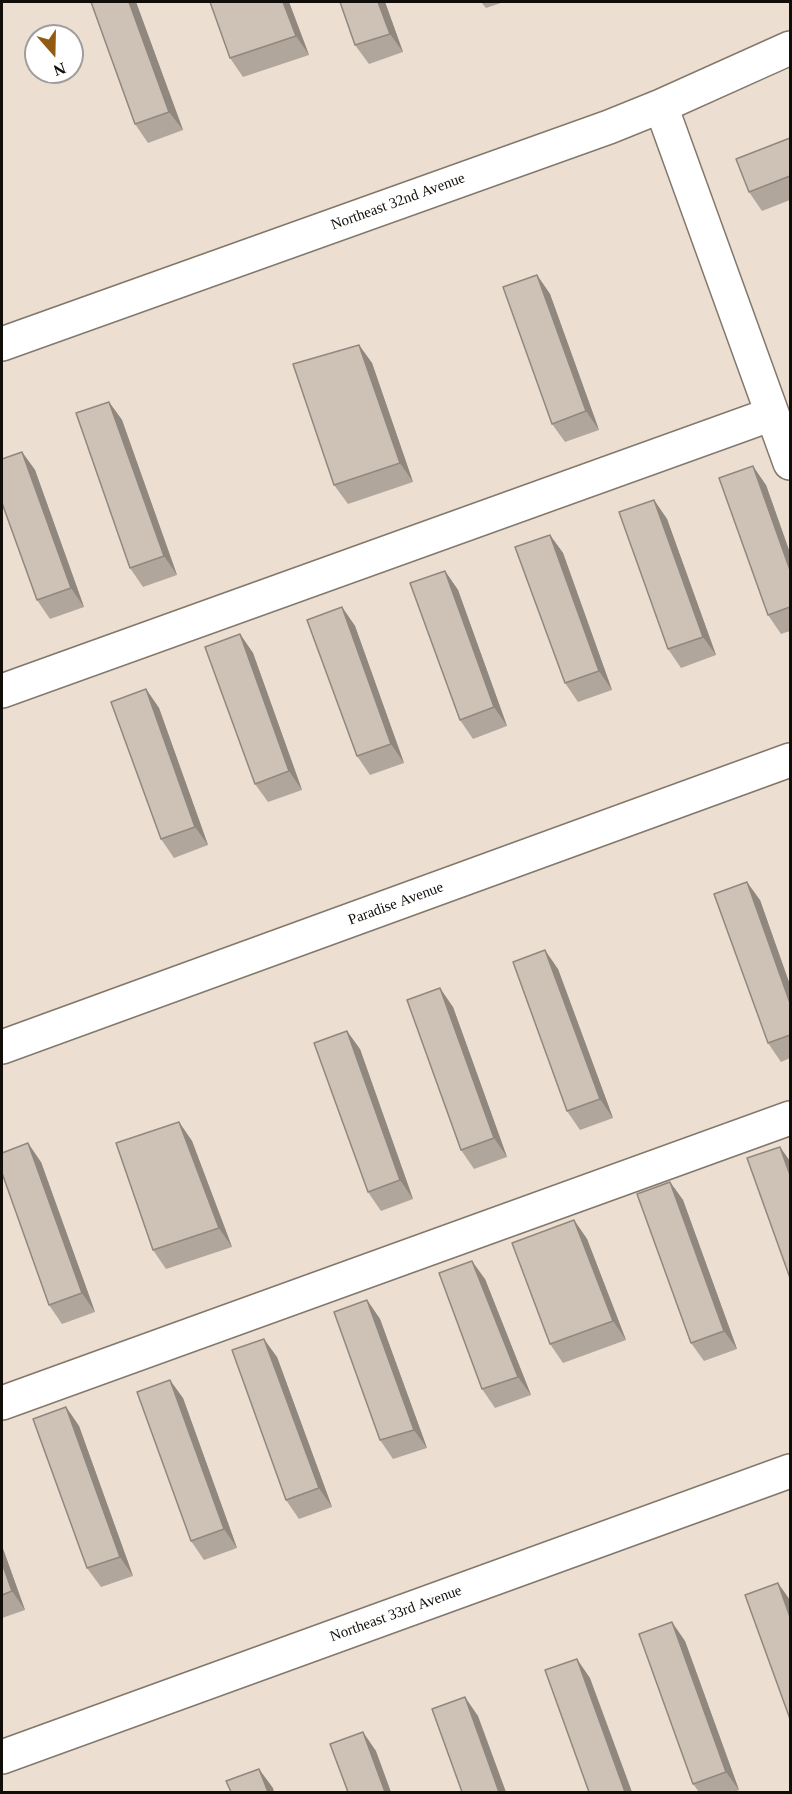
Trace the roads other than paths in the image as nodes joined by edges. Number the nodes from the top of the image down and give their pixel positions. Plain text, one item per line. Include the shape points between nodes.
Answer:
1 (790, 48) edge
2 (661, 106) junction
3 (2, 344) edge
4 (772, 414) junction
5 (790, 463) edge
6 (2, 691) edge
7 (790, 760) edge
8 (2, 1047) edge
9 (790, 1118) edge
10 (2, 1403) edge
11 (790, 1471) edge
12 (2, 1757) edge

1 - 2 street, Northeast 32nd Avenue
2 - 3 street, Northeast 32nd Avenue
2 - 4 street
4 - 5 street
4 - 6 street
7 - 8 street, Paradise Avenue
9 - 10 street
11 - 12 street, Northeast 33rd Avenue

